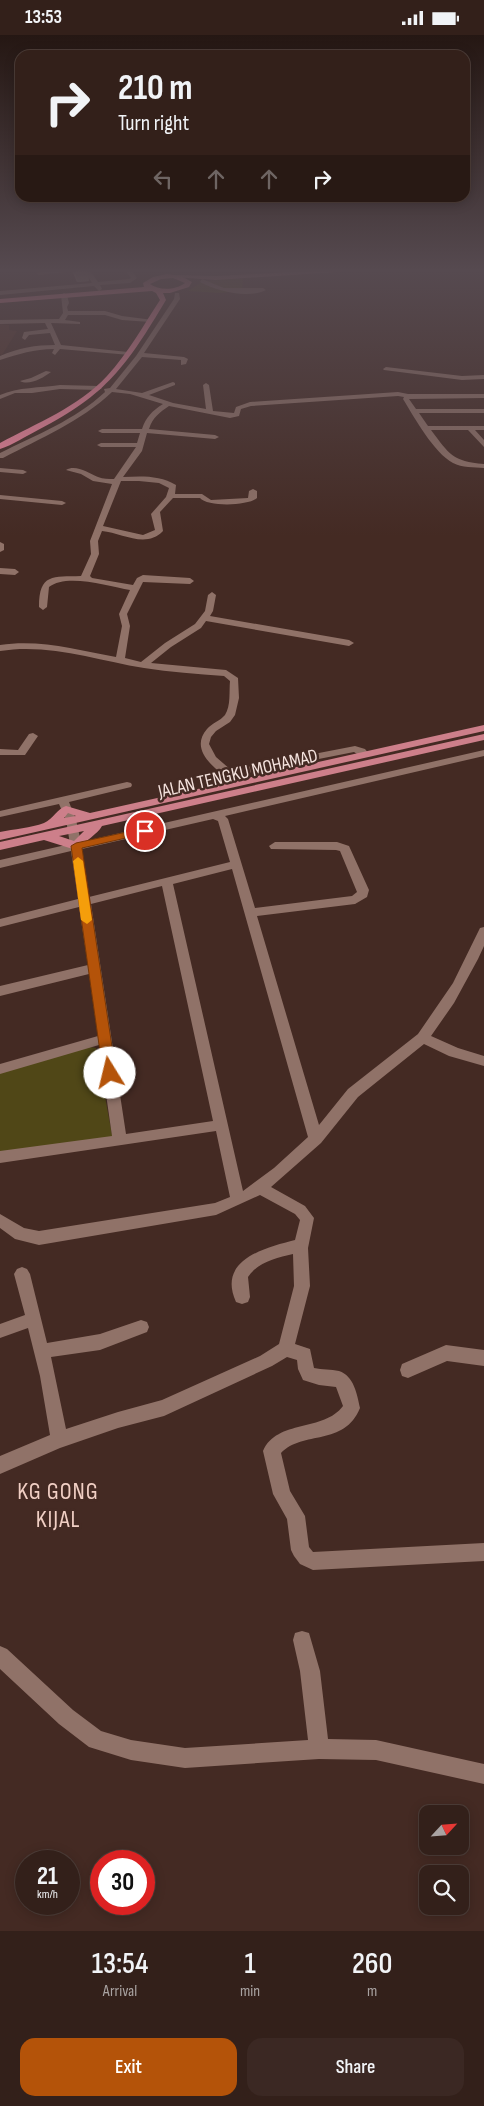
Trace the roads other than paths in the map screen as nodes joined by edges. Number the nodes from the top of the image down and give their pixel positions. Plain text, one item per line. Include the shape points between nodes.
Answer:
1 (125, 358) edge
2 (132, 358) edge
3 (136, 358) edge
4 (183, 358) edge
5 (183, 364) dead end
6 (386, 369) dead end
7 (48, 373) dead end
8 (484, 377) edge
9 (173, 385) dead end
10 (206, 385) dead end
11 (105, 389) junction
12 (16, 391) junction
13 (141, 396) junction
14 (408, 396) junction
15 (484, 396) edge
16 (0, 397) edge
17 (168, 404) junction
18 (414, 411) junction
19 (484, 411) edge
20 (210, 413) junction
21 (470, 427) junction
22 (484, 427) edge
23 (426, 428) junction
24 (102, 431) dead end
25 (145, 431) junction
26 (215, 437) dead end
27 (100, 445) dead end
28 (141, 445) junction
29 (484, 445) edge
30 (0, 446) edge
31 (0, 454) edge
32 (484, 466) edge
33 (0, 470) edge
34 (70, 471) dead end
35 (23, 472) dead end
36 (118, 481) junction
37 (253, 491) dead end
38 (170, 496) junction
39 (0, 497) edge
40 (62, 503) dead end
41 (100, 528) junction
42 (0, 544) edge
43 (0, 550) edge
44 (0, 571) edge
45 (15, 572) dead end
46 (85, 578) junction
47 (190, 581) dead end
48 (135, 589) junction
49 (212, 595) dead end
50 (43, 607) dead end
51 (206, 618) junction
52 (349, 643) dead end
53 (0, 648) edge
54 (120, 660) junction
55 (143, 665) junction
56 (484, 727) edge
57 (33, 736) dead end
58 (484, 737) edge
59 (0, 752) edge
60 (484, 753) edge
61 (364, 754) junction
62 (229, 774) junction
63 (241, 782) junction
64 (127, 785) dead end
65 (65, 804) junction
66 (0, 814) edge
67 (90, 815) junction
68 (214, 815) junction
69 (106, 822) junction
70 (49, 825) junction
71 (72, 825) junction
72 (0, 836) edge
73 (43, 836) junction
74 (0, 846) edge
75 (76, 846) junction
76 (274, 846) dead end
77 (236, 863) junction
78 (0, 864) edge
79 (167, 882) junction
80 (84, 902) junction
81 (251, 913) junction
82 (0, 923) edge
83 (484, 931) edge
84 (94, 967) junction
85 (0, 991) edge
86 (423, 1038) junction
87 (104, 1039) junction
88 (484, 1061) edge
89 (0, 1069) edge
90 (221, 1125) junction
91 (316, 1139) junction
92 (120, 1141) junction
93 (0, 1157) edge
94 (260, 1187) junction
95 (238, 1200) junction
96 (0, 1220) edge
97 (301, 1245) junction
98 (22, 1274) dead end
99 (242, 1297) dead end
100 (34, 1319) junction
101 (142, 1327) dead end
102 (0, 1331) edge
103 (286, 1349) junction
104 (42, 1351) junction
105 (484, 1358) edge
106 (408, 1369) dead end
107 (59, 1440) junction
108 (0, 1465) edge
109 (484, 1552) edge
110 (302, 1640) dead end
111 (0, 1656) edge
112 (319, 1749) junction
113 (484, 1774) edge

1 - 11 highway
2 - 11 highway
3 - 11 street
4 - 5 street
6 - 8 street
7 - 12 street via 33,380 23,379
9 - 13 street
10 - 20 street
11 - 12 street via 60,387
11 - 13 street
11 - 30 highway
11 - 31 highway via 87,405
12 - 16 street
13 - 17 street
14 - 15 street
14 - 18 street via 406,399
14 - 20 street via 398,394 250,404 238,408 235,416
17 - 20 street
17 - 25 street via 153,413
18 - 19 street
18 - 23 street
21 - 22 street
21 - 23 street
21 - 29 street
23 - 32 street via 452,460
24 - 25 street
25 - 26 street
25 - 28 street
27 - 28 street
28 - 36 street
33 - 35 street
34 - 36 street via 83,472 96,479
36 - 38 street via 169,484 173,487
36 - 41 street
37 - 38 street via 250,500 208,502 202,497
38 - 41 street via 167,503 156,511 158,531 155,534 139,539
39 - 40 street
41 - 46 street
42 - 43 street
44 - 45 street
46 - 48 street
46 - 50 street via 49,582 45,587
47 - 48 street via 143,579
48 - 54 street via 123,614 126,626
49 - 51 street
51 - 52 street
51 - 55 street
53 - 54 street via 46,647
54 - 55 street
55 - 62 street via 226,673 235,680 232,712 205,741 206,751 213,761
56 - 61 main road, JALAN TENGKU MOHAMAD
57 - 59 street via 21,753
58 - 69 main road, JALAN TENGKU MOHAMAD
60 - 68 street
61 - 62 street via 355,749
61 - 63 main road, JALAN TENGKU MOHAMAD
62 - 63 street
63 - 67 main road, JALAN TENGKU MOHAMAD
64 - 65 street
65 - 66 street
65 - 67 main road
65 - 70 main road via 58,819
65 - 71 street
67 - 71 main road, JALAN TENGKU MOHAMAD
68 - 75 street
68 - 77 street via 223,819
69 - 71 main road, JALAN TENGKU MOHAMAD
69 - 75 main road via 81,838
70 - 71 main road, JALAN TENGKU MOHAMAD
70 - 72 main road, JALAN TENGKU MOHAMAD
71 - 73 main road, JALAN TENGKU MOHAMAD
71 - 75 street
73 - 74 main road, JALAN TENGKU MOHAMAD
73 - 75 main road
75 - 78 street
75 - 80 street
76 - 81 street via 336,846 346,849 363,894 354,900
77 - 79 street
77 - 81 street
79 - 80 street
79 - 90 street
80 - 82 street
80 - 84 street
81 - 91 street
83 - 86 street via 448,1003
84 - 85 street
84 - 87 street
86 - 88 street
86 - 91 street via 353,1093
87 - 89 street
87 - 92 street
90 - 92 street
90 - 95 street
91 - 94 street
92 - 93 street
94 - 95 street
94 - 97 street via 304,1213 307,1223
95 - 96 street via 216,1209 39,1238 20,1234
97 - 99 street via 271,1253 246,1267 240,1276
97 - 103 street via 302,1286
98 - 100 street
100 - 102 street
100 - 104 street
101 - 104 street via 100,1342
103 - 107 street via 164,1408
103 - 109 street via 304,1354 308,1374 337,1377 348,1392 352,1408 332,1425 279,1443 272,1451 282,1494 296,1516 300,1550 306,1558 313,1561
104 - 107 street
105 - 106 street via 446,1353
107 - 108 street
110 - 112 street via 310,1671
111 - 112 street via 96,1740 185,1758
112 - 113 street via 376,1750

